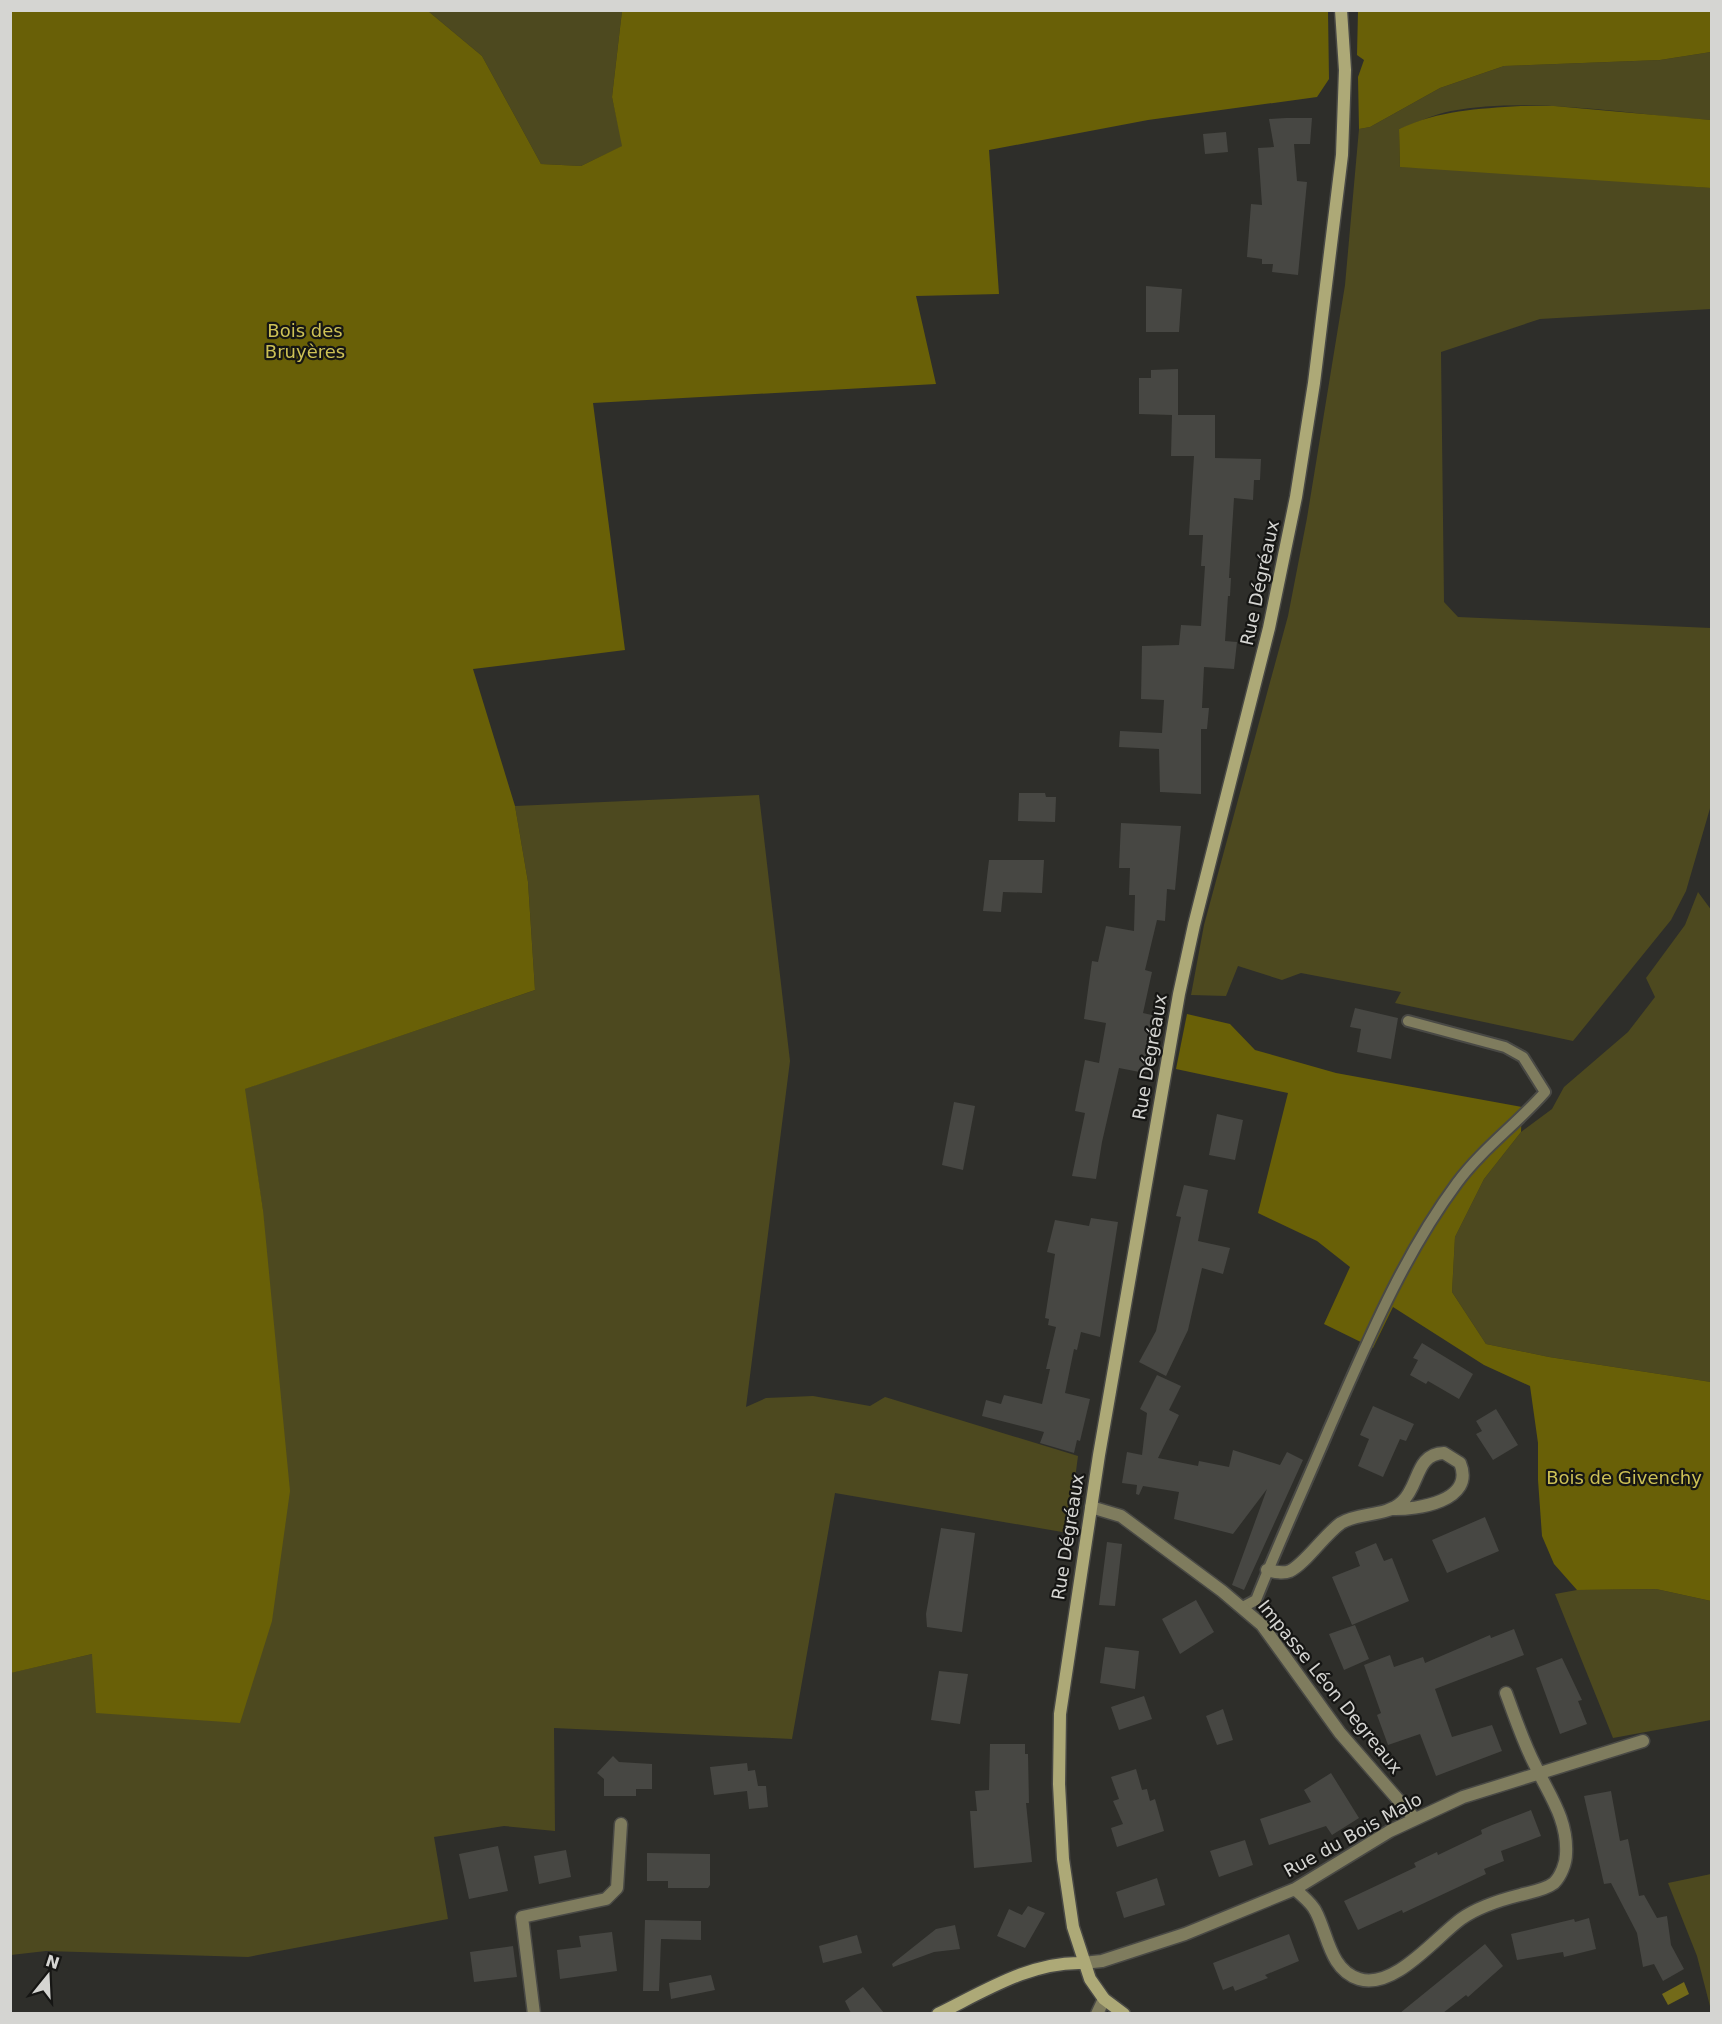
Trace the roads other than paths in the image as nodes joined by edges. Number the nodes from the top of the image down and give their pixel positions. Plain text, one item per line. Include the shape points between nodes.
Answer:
1 (1341, 10) edge
2 (1408, 1021) dead end
3 (1091, 1507) junction
4 (1391, 1509) junction
5 (1267, 1570) junction
6 (1243, 1607) junction
7 (1506, 1693) dead end
8 (1643, 1741) dead end
9 (1539, 1773) junction
10 (1415, 1819) junction
11 (621, 1824) dead end
12 (1295, 1889) junction
13 (1083, 1963) junction
14 (1104, 1999) junction
15 (534, 2013) edge
16 (938, 2013) edge
17 (1096, 2013) edge
18 (1124, 2013) edge

1 - 3 main road, Rue Dégréaux via 1342,155 1296,497 1267,639 1179,994
2 - 5 lane via 1506,1047 1522,1057 1545,1092 1458,1181 1424,1233 1356,1365
3 - 6 street, Impasse Léon Degreaux via 1121,1516
3 - 13 main road, Rue Dégréaux via 1064,1683 1059,1775 1063,1859 1073,1927
4 - 4 street via 1410,1493 1427,1457 1444,1453 1460,1463 1461,1486 1448,1498 1413,1510
4 - 5 street via 1343,1522 1291,1571
5 - 6 lane via 1256,1600
6 - 10 street, Impasse Léon Degreaux via 1272,1638 1360,1758
7 - 9 street
8 - 9 street, Rue du Bois Malo
9 - 10 street, Rue du Bois Malo via 1463,1797
9 - 12 street via 1559,1810 1566,1839 1564,1864 1554,1883 1500,1900 1462,1918 1386,1978 1359,1979 1346,1972 1334,1959 1316,1912
10 - 12 street, Rue du Bois Malo
11 - 15 street via 617,1888 606,1899 522,1917
12 - 13 street, Rue du Bois Malo via 1185,1934 1102,1961
13 - 14 main road, Rue Dégréaux
13 - 16 main road via 1038,1968
14 - 17 street
14 - 18 main road, Rue Dégréaux

